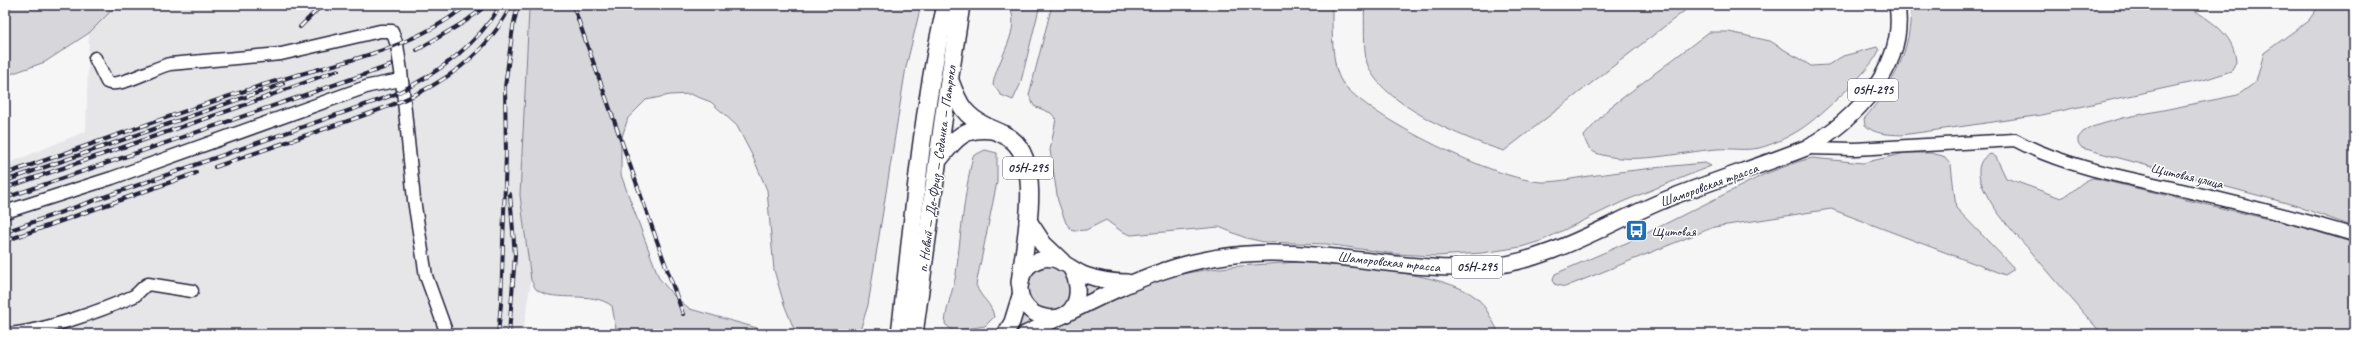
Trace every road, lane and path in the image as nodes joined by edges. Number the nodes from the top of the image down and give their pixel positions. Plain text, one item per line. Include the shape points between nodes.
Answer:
1 (946, 5) edge
2 (961, 5) edge
3 (1897, 5) edge
4 (95, 58) dead end
5 (949, 78) junction
6 (401, 80) junction
7 (994, 130) junction
8 (1806, 148) junction
9 (939, 159) junction
10 (5, 212) edge
11 (1028, 221) junction
12 (2354, 235) edge
13 (1067, 265) junction
14 (1130, 283) junction
15 (1020, 290) junction
16 (192, 292) dead end
17 (1063, 315) junction
18 (7, 334) edge
19 (447, 334) edge
20 (900, 334) edge
21 (914, 334) edge
22 (1005, 334) edge
23 (1025, 334) edge

1 - 20 highway, п. Новый — Де-Фриз — Седанка — Патрокл via 916,188
2 - 5 highway, п. Новый — Де-Фриз — Седанка — Патрокл
3 - 8 main road, Шаморовская трасса / 05Н-295 via 1893,53 1869,98 1842,123
4 - 6 street via 107,82 117,85 170,64 281,54 380,31 392,31 397,45
5 - 7 highway, 05Н-295 via 965,113
5 - 9 highway, п. Новый — Де-Фриз — Седанка — Патрокл
6 - 10 street via 369,86 112,178
6 - 19 street via 414,200 426,276
7 - 9 highway via 981,129 963,133
7 - 11 highway, 05Н-295 via 1015,143 1025,157 1029,172
8 - 12 street, Щитовая улица via 2015,140 2035,151 2122,177 2270,210
8 - 14 main road, Шаморовская трасса / 05Н-295 via 1673,197 1579,240 1514,262 1486,267 1434,268 1312,254 1226,255 1155,272
9 - 21 highway, п. Новый — Де-Фриз — Седанка — Патрокл
11 - 13 highway, 05Н-295 via 1043,244
11 - 15 highway
13 - 14 main road, 05Н-295 via 1097,279
13 - 15 main road, 05Н-295 via 1044,259 1036,262 1026,271
13 - 17 main road, 05Н-295 via 1077,278 1079,288 1075,304
14 - 17 main road, Шаморовская трасса / 05Н-295
15 - 17 main road, 05Н-295 via 1027,308 1037,316 1050,318
15 - 22 main road, 05Н-295 via 1012,322
16 - 18 street via 148,284 136,295 112,304 24,333
17 - 23 main road, Шаморовская трасса / 05Н-295

